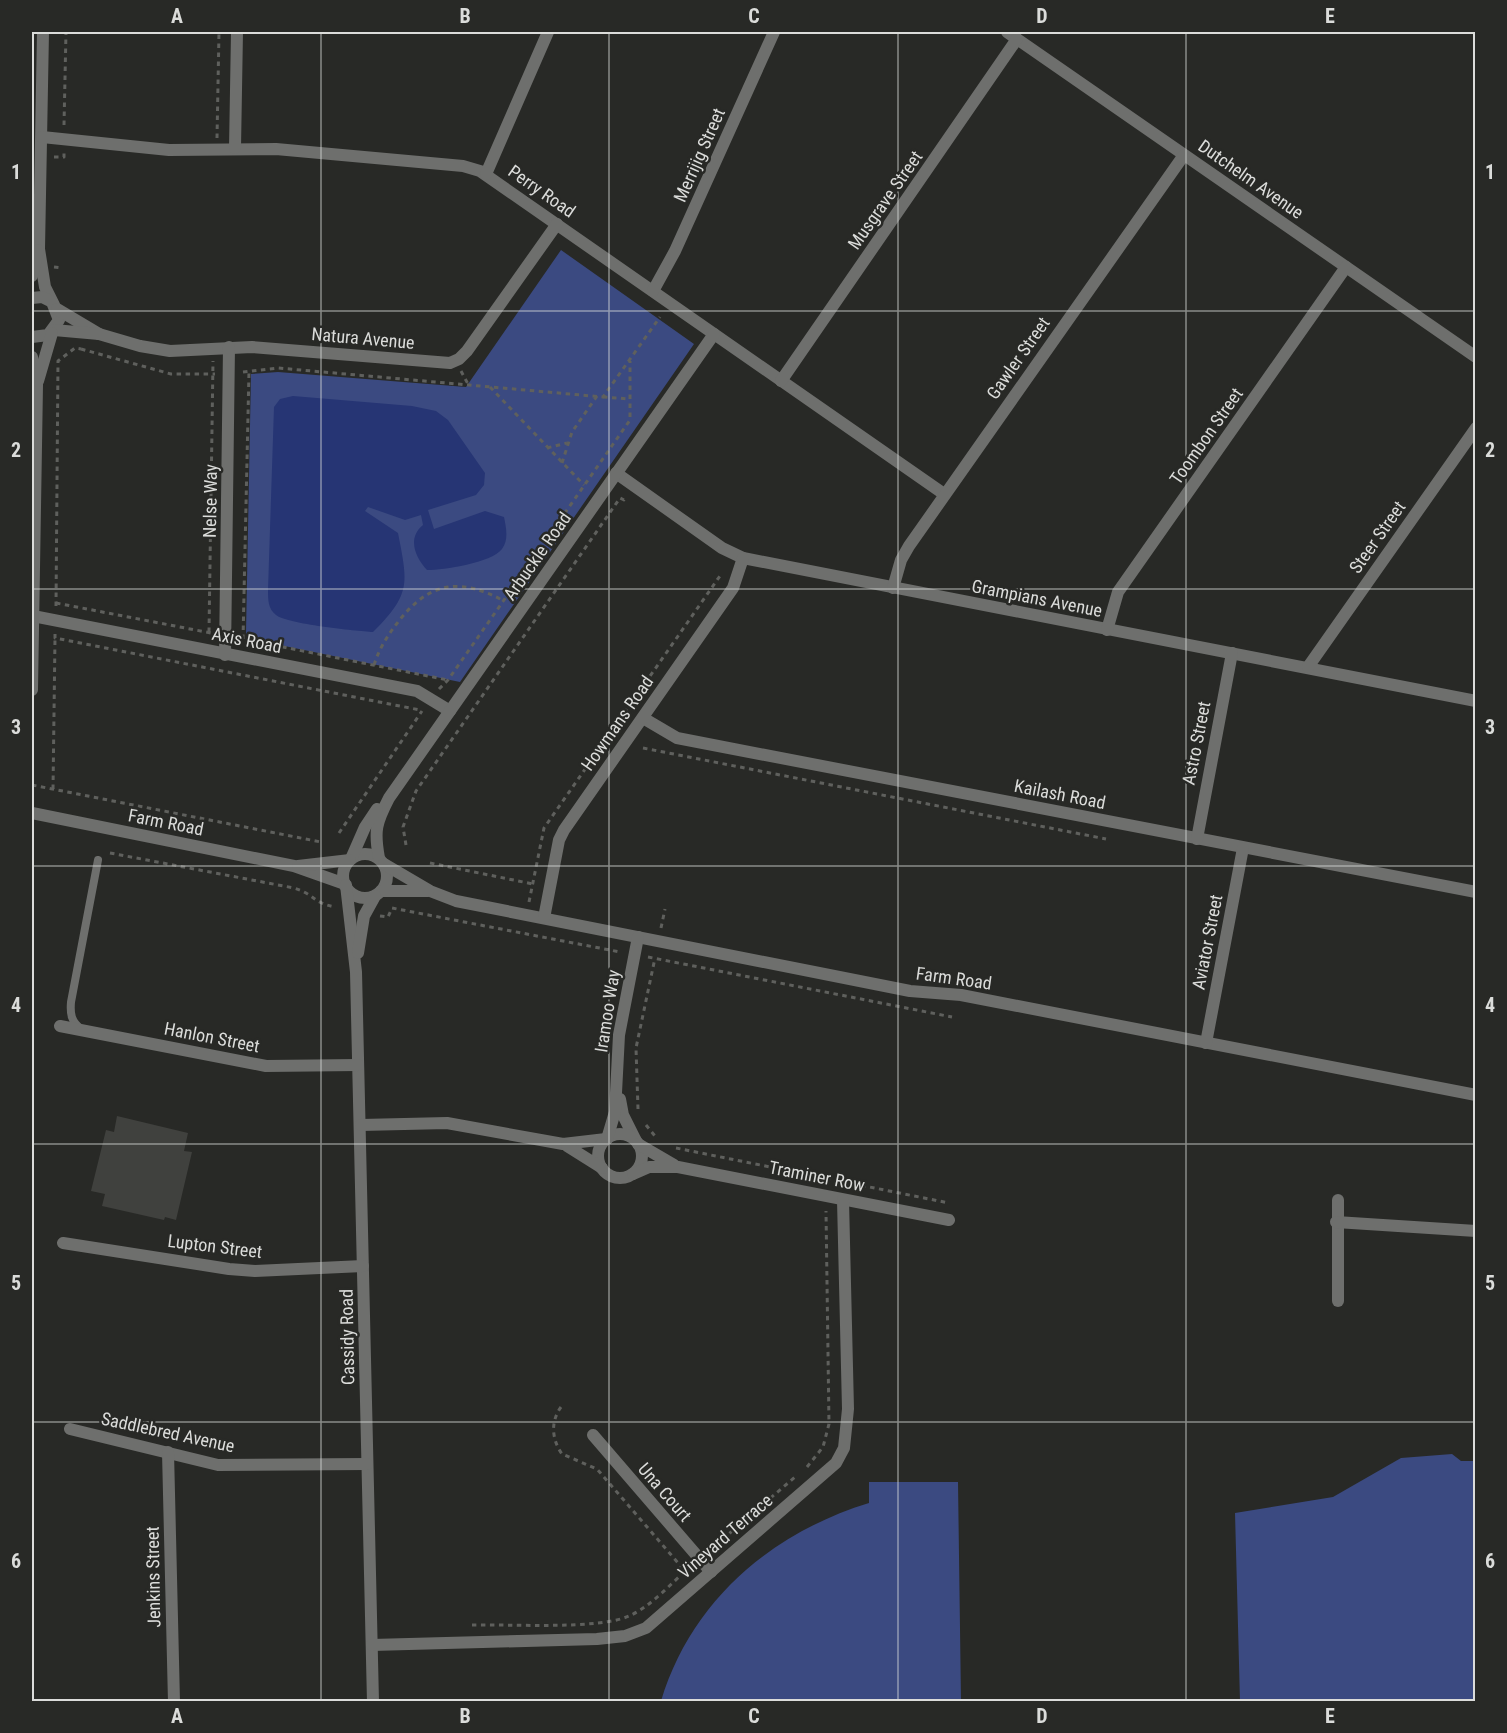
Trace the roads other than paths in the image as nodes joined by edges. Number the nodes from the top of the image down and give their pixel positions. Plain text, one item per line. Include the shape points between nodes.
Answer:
1 (44, 32) edge
2 (237, 32) edge
3 (548, 32) edge
4 (774, 32) edge
5 (1007, 32) edge
6 (1017, 39) junction
7 (37, 116) edge
8 (42, 137) junction
9 (235, 148) junction
10 (1184, 155) junction
11 (486, 174) junction
12 (557, 224) junction
13 (39, 249) junction
14 (1346, 267) junction
15 (32, 276) edge
16 (653, 291) junction
17 (32, 298) edge
18 (55, 307) junction
19 (53, 332) junction
20 (99, 334) junction
21 (714, 334) junction
22 (32, 337) edge
23 (229, 347) junction
24 (32, 357) edge
25 (1476, 357) edge
26 (782, 381) junction
27 (37, 385) junction
28 (1476, 428) edge
29 (616, 473) junction
30 (944, 494) junction
31 (743, 558) junction
32 (893, 588) junction
33 (33, 616) edge
34 (1107, 630) junction
35 (1232, 653) junction
36 (225, 655) junction
37 (1308, 667) junction
38 (32, 690) edge
39 (1476, 701) edge
40 (450, 711) junction
41 (643, 718) junction
42 (389, 798) junction
43 (32, 813) edge
44 (1197, 839) junction
45 (1243, 848) junction
46 (98, 860) dead end
47 (350, 860) junction
48 (382, 861) junction
49 (294, 866) junction
50 (345, 885) junction
51 (430, 891) junction
52 (1476, 892) edge
53 (378, 894) junction
54 (544, 918) junction
55 (638, 937) junction
56 (356, 972) junction
57 (60, 1026) dead end
58 (82, 1030) junction
59 (1206, 1043) junction
60 (358, 1065) junction
61 (618, 1092) junction
62 (1476, 1095) edge
63 (361, 1125) junction
64 (606, 1139) junction
65 (637, 1142) junction
66 (564, 1144) junction
67 (678, 1167) junction
68 (602, 1168) junction
69 (633, 1174) junction
70 (843, 1200) junction
71 (1338, 1200) dead end
72 (949, 1220) dead end
73 (1336, 1222) junction
74 (1476, 1231) edge
75 (63, 1243) dead end
76 (363, 1266) junction
77 (1338, 1301) dead end
78 (70, 1429) dead end
79 (593, 1435) dead end
80 (168, 1452) junction
81 (367, 1464) junction
82 (711, 1572) junction
83 (372, 1645) junction
84 (174, 1701) edge
85 (373, 1701) edge

1 - 7 street
2 - 9 street
3 - 11 street
4 - 16 street, Merrijig Street via 675,251
5 - 6 street, Dutchelm Avenue
6 - 10 street, Dutchelm Avenue
6 - 26 street, Musgrave Street
7 - 8 street
8 - 9 street, Perry Road via 156,149
8 - 13 street
9 - 11 street, Perry Road via 463,166
10 - 14 street, Dutchelm Avenue
10 - 30 street, Gawler Street
11 - 12 street, Perry Road
12 - 16 street, Perry Road
12 - 23 street, Natura Avenue via 467,351 455,361
13 - 15 street
13 - 18 street via 45,287
14 - 25 street, Dutchelm Avenue
14 - 34 street, Toombon Street via 1118,592
16 - 21 street, Perry Road
17 - 18 street, Natura Avenue via 42,297
18 - 19 street via 58,320
18 - 20 street, Natura Avenue
19 - 20 street, Natura Avenue
19 - 22 street, Natura Avenue via 41,338
19 - 27 street
20 - 23 street, Natura Avenue via 157,350
21 - 26 street, Perry Road
21 - 29 street, Arbuckle Road
23 - 36 street, Nelse Way
24 - 27 street
26 - 30 street, Perry Road
27 - 33 street
28 - 37 street, Steer Street
29 - 31 street, Grampians Avenue via 722,548
29 - 40 street, Arbuckle Road
30 - 32 street, Gawler Street via 904,554
31 - 32 street, Grampians Avenue
31 - 41 street, Howmans Road via 733,588
32 - 34 street, Grampians Avenue
33 - 36 street, Axis Road
33 - 38 street
34 - 35 street, Grampians Avenue
35 - 37 street, Grampians Avenue
35 - 44 street, Astro Street
36 - 40 street, Axis Road via 417,691
37 - 39 street, Grampians Avenue
40 - 42 street, Arbuckle Road
41 - 44 street, Kailash Road via 677,738
41 - 54 street, Howmans Road via 564,830
42 - 47 street, Arbuckle Road via 374,812
42 - 48 street, Arbuckle Road via 376,823 375,837
43 - 49 street, Farm Road
44 - 45 street, Kailash Road
45 - 52 street, Kailash Road
45 - 59 street, Aviator Street
46 - 58 lane via 71,1002 70,1014
47 - 48 street via 365,853
47 - 49 street, Farm Road
47 - 50 street via 344,871
48 - 51 street, Farm Road
48 - 53 street via 388,878
49 - 50 street, Farm Road
50 - 53 street via 355,895 369,898
50 - 56 street, Cassidy Road
51 - 53 street, Farm Road
51 - 54 street, Farm Road via 456,901
53 - 56 street, Cassidy Road via 365,913
54 - 55 street, Farm Road
55 - 59 street, Farm Road via 910,991 961,995
55 - 61 street, Iramoo Way via 619,1035
56 - 60 street, Cassidy Road
57 - 58 street, Hanlon Street
58 - 60 street, Hanlon Street via 266,1066
59 - 62 street, Farm Road
60 - 63 street, Cassidy Road
61 - 64 street, Iramoo Way
61 - 65 street, Iramoo Way via 623,1115
63 - 66 street via 447,1123
63 - 76 street, Cassidy Road
64 - 65 street via 625,1135
64 - 66 street
64 - 68 street via 599,1152
65 - 67 street, Traminer Row
65 - 69 street via 642,1160
66 - 68 street
67 - 69 street, Traminer Row via 649,1167
67 - 70 street, Traminer Row
68 - 69 street via 617,1178
70 - 72 street, Traminer Row
70 - 82 street, Vineyard Terrace via 848,1409 844,1448 836,1463
71 - 73 street
73 - 74 street
73 - 77 street
75 - 76 street, Lupton Street via 255,1271
76 - 81 street, Cassidy Road
78 - 80 street, Saddlebred Avenue
79 - 82 street, Una Court
80 - 81 street, Saddlebred Avenue via 218,1464
80 - 84 street, Jenkins Street
81 - 83 street, Cassidy Road
82 - 83 street, Vineyard Terrace via 646,1628 625,1636
83 - 85 street, Cassidy Road

